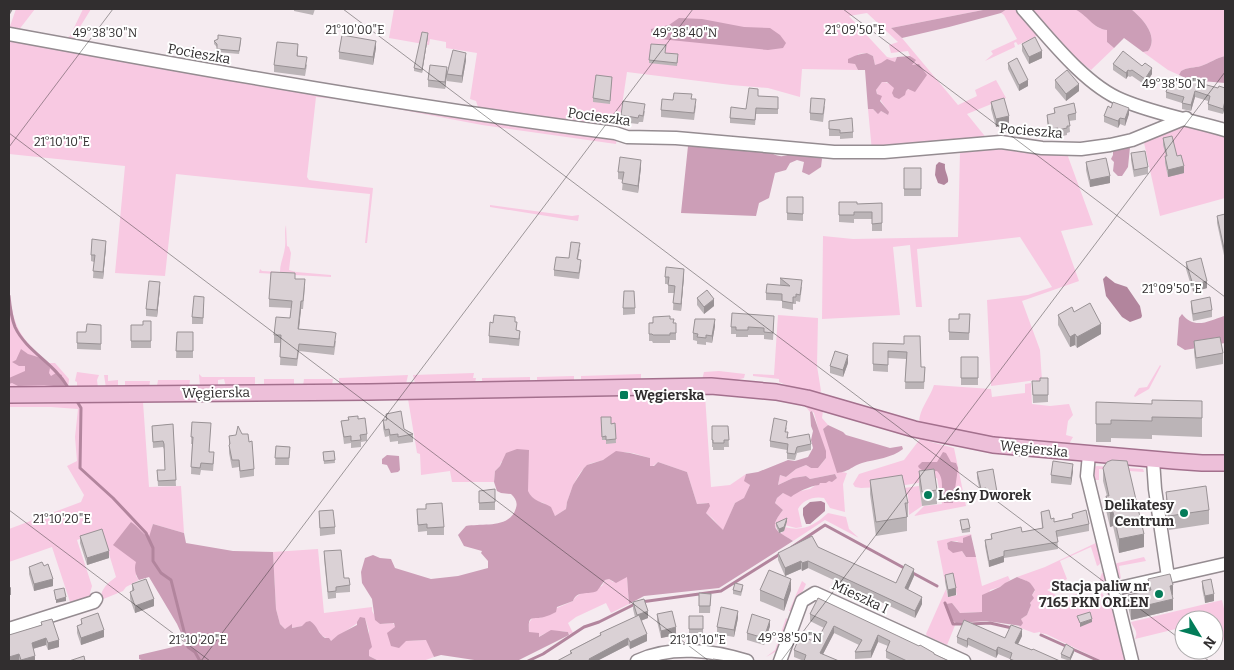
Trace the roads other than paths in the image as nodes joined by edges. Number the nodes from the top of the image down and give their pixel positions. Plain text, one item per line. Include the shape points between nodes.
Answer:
1 (1023, 9) edge
2 (9, 34) edge
3 (1186, 118) junction
4 (1225, 130) edge
5 (9, 395) edge
6 (1089, 454) junction
7 (1153, 460) junction
8 (1225, 463) edge
9 (1225, 564) edge
10 (1168, 577) junction
11 (1115, 589) junction
12 (96, 599) dead end
13 (9, 629) edge
14 (637, 661) edge
15 (747, 661) edge
16 (780, 661) edge
17 (964, 661) edge
18 (1132, 661) edge

1 - 3 street via 1091,84 1120,99
2 - 3 street, Pocieszka via 216,72 627,137 702,139 842,152 884,152 1010,140 1042,148 1110,145 1132,140
3 - 4 street
5 - 6 main road, Węgierska via 711,386 807,398 954,438
6 - 7 main road, Węgierska
6 - 11 street via 1087,476
7 - 8 main road, Węgierska
7 - 10 street
9 - 10 street
10 - 11 street
11 - 18 street
12 - 13 street
14 - 15 street via 663,654 700,652
16 - 17 street, Mieszka I via 802,601 815,593

